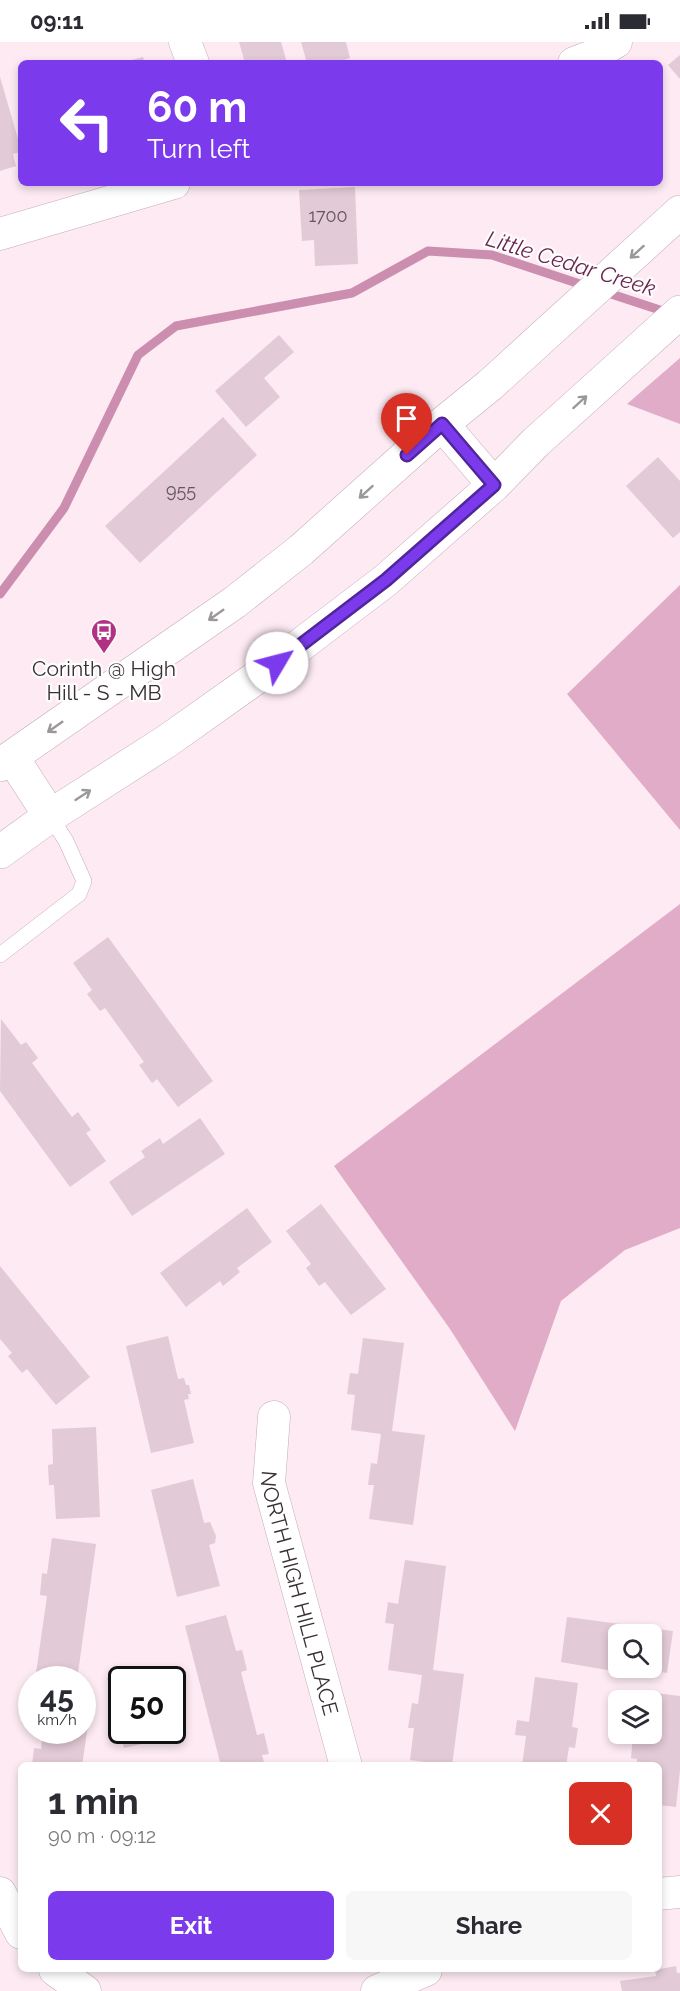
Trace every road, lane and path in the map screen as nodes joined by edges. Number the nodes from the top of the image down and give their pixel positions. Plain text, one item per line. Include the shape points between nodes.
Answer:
1 (185, 42) edge
2 (616, 42) edge
3 (192, 60) edge
4 (582, 60) edge
5 (164, 186) edge
6 (680, 212) edge
7 (0, 234) edge
8 (680, 312) edge
9 (442, 424) junction
10 (494, 485) junction
11 (6, 761) edge
12 (50, 816) junction
13 (0, 852) edge
14 (0, 955) edge
15 (274, 1417) dead end
16 (345, 1762) edge
17 (680, 1892) edge
18 (0, 1893) edge
19 (662, 1894) edge
20 (18, 1927) edge
21 (58, 1972) edge
22 (377, 1972) edge
23 (421, 1972) edge
24 (85, 1991) edge
25 (376, 1991) edge

1 - 3 street
2 - 4 street
5 - 7 street
6 -> 9 main road
10 -> 8 main road via 536,441
9 - 10 main road
9 -> 11 main road via 301,550 235,602
12 -> 10 main road via 167,741 277,663 386,580
11 - 12 main road
12 - 13 main road
12 - 14 lane via 84,881 80,894
15 - 16 street, NORTH HIGH HILL PLACE via 270,1483
17 - 19 street
18 - 20 street
21 - 24 street
22 - 25 street
23 - 25 street

